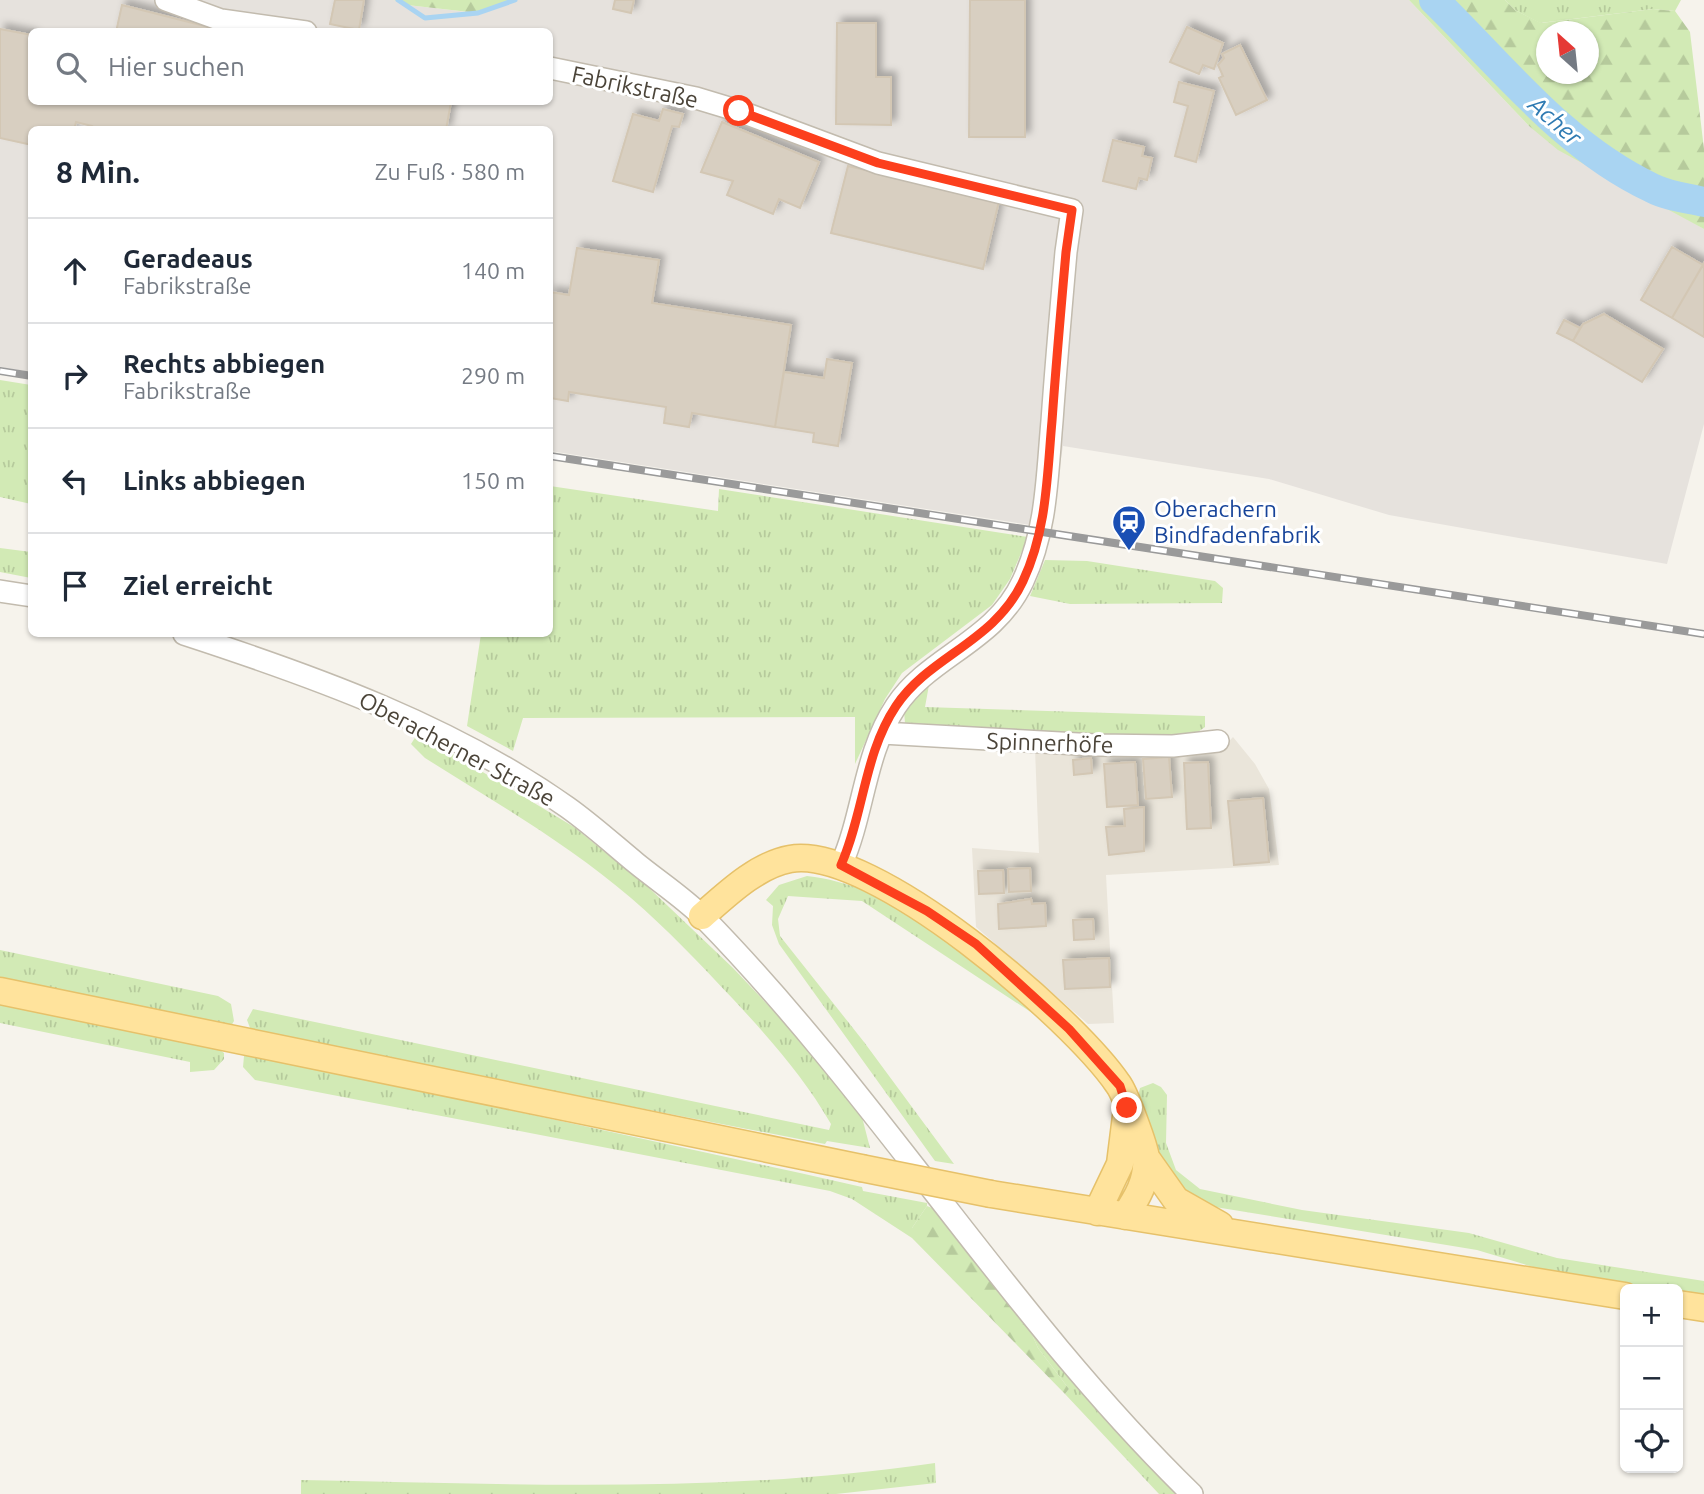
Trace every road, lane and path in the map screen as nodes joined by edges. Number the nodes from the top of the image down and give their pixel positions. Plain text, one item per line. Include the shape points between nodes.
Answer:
1 (166, 0) edge
2 (278, 28) edge
3 (553, 69) edge
4 (0, 591) edge
5 (28, 595) edge
6 (192, 637) edge
7 (882, 733) junction
8 (1218, 741) dead end
9 (841, 865) junction
10 (702, 916) junction
11 (0, 990) edge
12 (1127, 1108) junction
13 (1147, 1159) junction
14 (1097, 1212) junction
15 (1125, 1216) junction
16 (1234, 1233) junction
17 (1620, 1295) edge
18 (1683, 1305) edge
19 (1704, 1308) edge
20 (1192, 1494) edge

1 - 2 street via 221,20
3 - 7 street, Fabrikstraße via 696,98 878,163 1072,210 1046,507 1035,550 1010,605 897,704
4 - 5 street
6 - 10 street, Oberacherner Straße via 375,702 484,757 566,807
7 - 8 street, Spinnerhöfe via 1096,745 1173,746
7 - 9 street, Fabrikstraße
9 - 10 main road via 791,858 765,867
9 - 12 main road via 927,911 976,944 1069,1029 1120,1086
10 - 20 street, Oberacherner Straße via 835,1064 1002,1282 1087,1384
11 - 14 main road, bridge via 861,1168
12 - 13 main road
12 - 14 main road via 1120,1164
13 - 15 main road via 1144,1182
13 - 16 main road via 1176,1200
14 - 15 main road
15 - 16 main road
16 - 17 main road
18 - 19 main road

